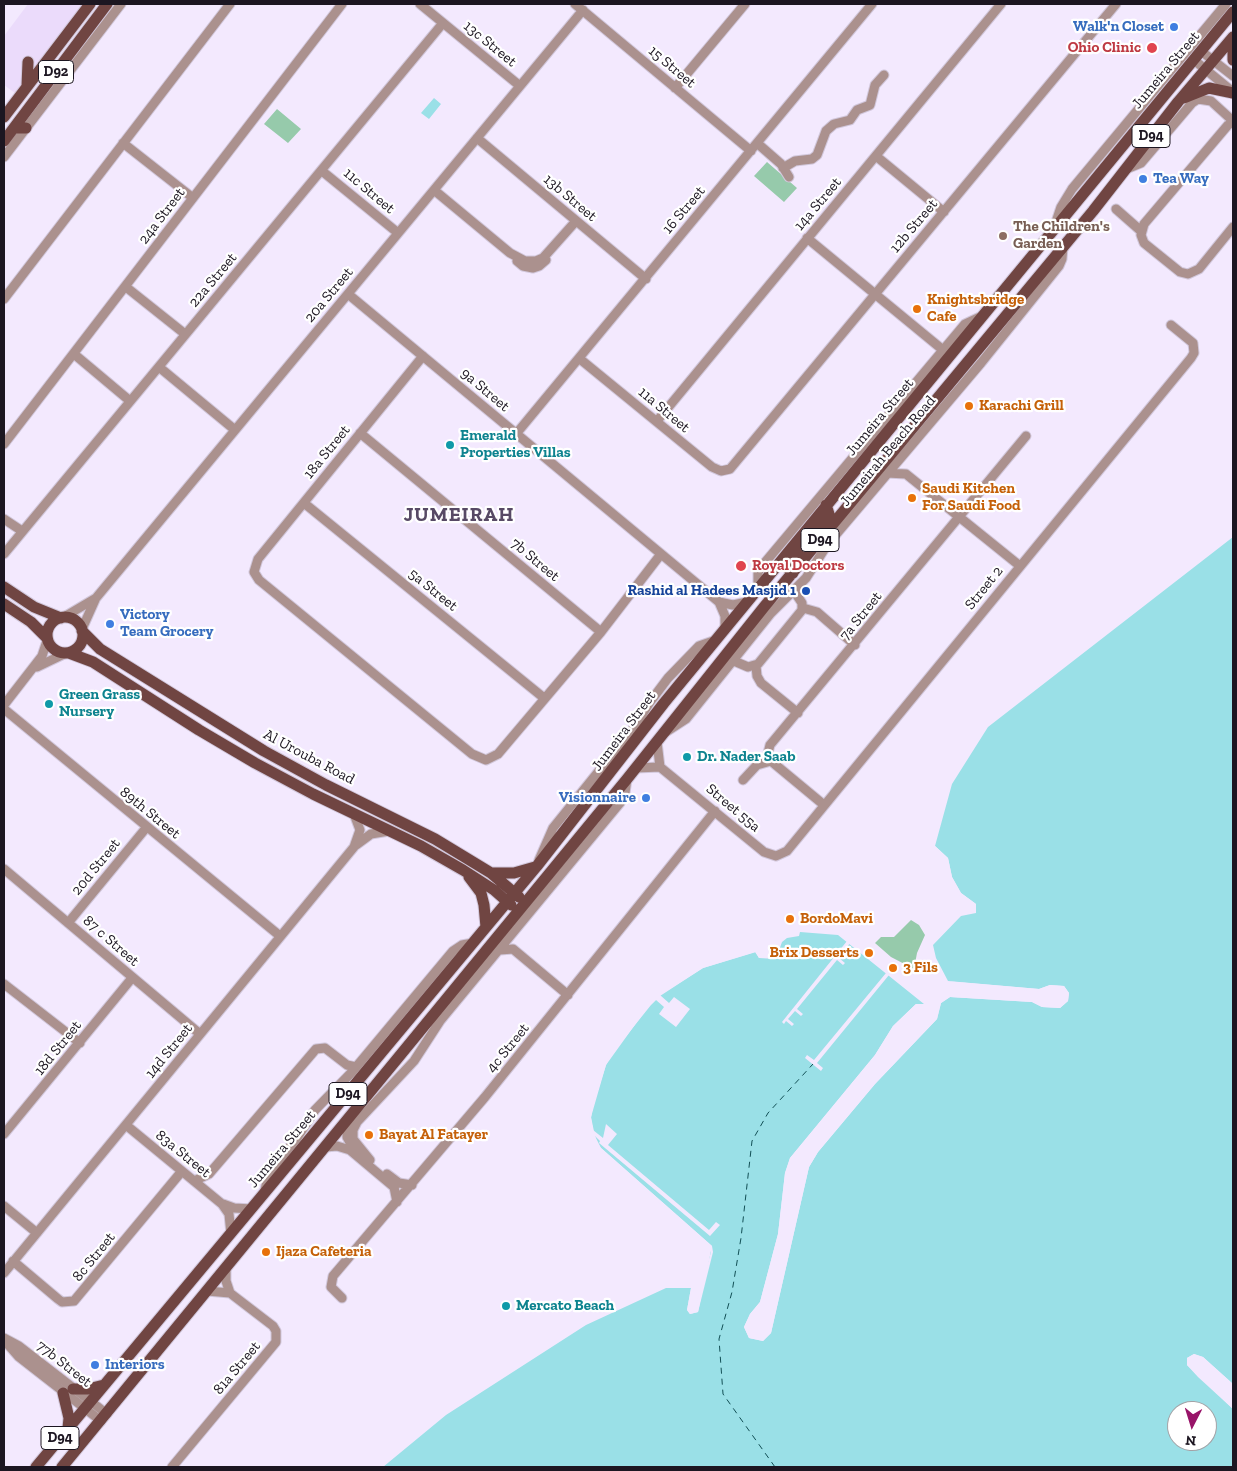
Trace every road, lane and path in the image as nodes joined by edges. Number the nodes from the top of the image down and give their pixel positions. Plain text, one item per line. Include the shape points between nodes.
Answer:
1 (90, 4) edge
2 (107, 4) edge
3 (121, 4) edge
4 (230, 4) edge
5 (342, 4) edge
6 (420, 4) edge
7 (731, 4) edge
8 (872, 4) edge
9 (1001, 4) edge
10 (1116, 4) edge
11 (1226, 4) edge
12 (579, 7) edge
13 (742, 7) edge
14 (1233, 12) edge
15 (443, 24) junction
16 (1233, 37) edge
17 (1233, 49) edge
18 (1201, 51) junction
19 (1194, 60) junction
20 (1212, 60) junction
21 (1233, 60) edge
22 (28, 62) dead end
23 (1204, 69) junction
24 (884, 75) dead end
25 (1233, 76) edge
26 (27, 86) junction
27 (520, 86) junction
28 (674, 88) junction
29 (1233, 93) edge
30 (1178, 102) junction
31 (4, 117) edge
32 (1233, 122) edge
33 (14, 128) junction
34 (26, 128) junction
35 (477, 138) junction
36 (4, 141) edge
37 (123, 144) junction
38 (754, 147) junction
39 (876, 156) junction
40 (4, 157) edge
41 (783, 168) junction
42 (1124, 170) junction
43 (322, 171) junction
44 (789, 178) dead end
45 (434, 190) junction
46 (194, 198) junction
47 (1116, 209) dead end
48 (944, 212) junction
49 (576, 221) junction
50 (1233, 227) edge
51 (1053, 231) junction
52 (1141, 231) junction
53 (398, 233) junction
54 (807, 238) junction
55 (1063, 245) junction
56 (646, 278) junction
57 (126, 286) junction
58 (348, 294) junction
59 (875, 295) junction
60 (4, 298) edge
61 (985, 315) junction
62 (1171, 324) dead end
63 (185, 334) junction
64 (943, 350) junction
65 (74, 354) junction
66 (423, 356) junction
67 (580, 359) junction
68 (159, 367) junction
69 (130, 401) junction
70 (657, 421) junction
71 (235, 430) junction
72 (360, 433) junction
73 (516, 434) junction
74 (1026, 436) dead end
75 (4, 444) edge
76 (904, 453) junction
77 (733, 466) joint
78 (887, 472) junction
79 (906, 474) junction
80 (304, 503) junction
81 (826, 505) junction
82 (959, 518) junction
83 (4, 519) edge
84 (22, 531) junction
85 (4, 554) edge
86 (661, 554) junction
87 (1020, 566) junction
88 (793, 573) junction
89 (4, 587) edge
90 (758, 587) junction
91 (794, 591) junction
92 (96, 598) junction
93 (719, 602) junction
94 (747, 602) junction
95 (4, 604) edge
96 (803, 608) junction
97 (63, 617) junction
98 (82, 630) junction
99 (725, 630) junction
100 (601, 632) junction
101 (47, 639) junction
102 (855, 645) junction
103 (66, 653) junction
104 (734, 661) junction
105 (756, 666) junction
106 (31, 672) junction
107 (544, 698) junction
108 (4, 705) edge
109 (4, 709) edge
110 (798, 713) junction
111 (660, 738) junction
112 (771, 761) junction
113 (660, 767) junction
114 (636, 768) junction
115 (627, 779) junction
116 (743, 780) dead end
117 (824, 805) junction
118 (715, 811) junction
119 (354, 814) junction
120 (146, 828) junction
121 (390, 831) junction
122 (354, 847) junction
123 (764, 852) joint
124 (537, 866) junction
125 (4, 869) edge
126 (463, 870) junction
127 (491, 873) junction
128 (511, 897) junction
129 (522, 907) junction
130 (68, 923) junction
131 (486, 927) junction
132 (512, 935) junction
133 (280, 936) junction
134 (473, 943) junction
135 (513, 949) junction
136 (500, 950) junction
137 (132, 978) junction
138 (4, 984) edge
139 (568, 995) junction
140 (200, 1034) junction
141 (80, 1043) junction
142 (356, 1067) junction
143 (371, 1092) junction
144 (383, 1093) junction
145 (347, 1122) junction
146 (126, 1125) junction
147 (4, 1134) edge
148 (326, 1147) junction
149 (370, 1160) junction
150 (182, 1172) junction
151 (194, 1181) junction
152 (412, 1185) junction
153 (264, 1195) junction
154 (397, 1202) junction
155 (222, 1204) junction
156 (4, 1206) edge
157 (252, 1209) junction
158 (37, 1233) junction
159 (231, 1234) junction
160 (13, 1261) junction
161 (226, 1269) junction
162 (4, 1273) edge
163 (207, 1292) junction
164 (230, 1293) junction
165 (342, 1298) dead end
166 (4, 1339) edge
167 (105, 1384) junction
168 (68, 1391) junction
169 (87, 1405) junction
170 (104, 1418) junction
171 (68, 1428) junction
172 (36, 1467) edge
173 (62, 1467) edge
174 (172, 1467) edge

1 - 26 main road, D92
2 - 33 main road, D92
3 - 34 street
4 - 37 street
5 - 46 street, 24a Street
6 - 15 street, 13c Street
7 - 13 street
8 - 38 street, 16 Street
9 - 39 street, 14a Street
10 - 48 street, 12b Street
11 - 51 street via 1072,189 1061,207
12 - 27 street, 20a Street
12 - 28 street, 15 Street
13 - 28 street
14 - 18 main road, Jumeira Street / D94
15 - 27 street, 13c Street
15 - 43 street, 22a Street
16 - 20 main road, Jumeira Street / D94
17 - 21 main road
18 - 19 main road, Jumeira Street / D94
18 - 20 street
19 - 23 street
19 - 51 main road, Jumeira Street / D94
20 - 23 main road, Jumeira Street / D94
20 - 25 street
22 - 26 main road
23 - 29 street
23 - 30 main road, Jumeira Street / D94
24 - 41 street via 875,85 870,105 857,110 850,120 830,128 823,136 817,155 812,159 795,160
26 - 31 main road, D92
27 - 35 street, 20a Street
28 - 38 street, 15 Street
29 - 30 main road via 1209,88
30 - 42 main road, Jumeira Street / D94
32 - 42 street via 1211,101 1198,99 1141,163
32 - 52 street
33 - 34 main road
33 - 36 main road, D92
34 - 40 street
35 - 45 street, 20a Street
35 - 49 street, 13b Street
37 - 46 street
37 - 60 street
38 - 41 street, 15 Street
38 - 56 street, 16 Street
39 - 48 street
39 - 54 street, 14a Street
41 - 44 street, 15 Street
42 - 55 main road, Jumeira Street / D94
43 - 53 street, 11c Street
43 - 63 street, 22a Street
45 - 49 street via 521,260 532,262 549,253
45 - 53 street, 20a Street
46 - 57 street, 24a Street
47 - 52 street
48 - 59 street, 12b Street
49 - 56 street, 13b Street
50 - 52 street via 1199,269 1188,274 1180,272 1144,243
51 - 61 main road, Jumeira Street / D94
53 - 58 street, 20a Street
54 - 59 street
54 - 70 street, 14a Street
55 - 76 street, Jumeirah Beach Road via 1059,266
55 - 88 main road, Jumeira Street / D94
56 - 67 street, 16 Street
57 - 63 street
57 - 65 street, 24a Street
58 - 66 street, 9a Street
58 - 71 street, 20a Street
59 - 64 street
59 - 77 street, 12b Street
61 - 64 street via 966,322
61 - 81 main road, Jumeira Street / D94
62 - 87 street, Street 2 via 1193,344 1194,353
63 - 68 street, 22a Street
64 - 90 street via 762,566 758,572
65 - 69 street
65 - 75 street, 24a Street
66 - 72 street, 18a Street
66 - 73 street, 9a Street
67 - 70 street, 11a Street
67 - 73 street, 16 Street
68 - 69 street, 22a Street
68 - 71 street
69 - 84 street, 22a Street
70 - 77 street, 11a Street via 716,470 725,471
71 - 92 street, 20a Street
72 - 80 street, 18a Street
72 - 100 street, 7b Street
73 - 86 street, 9a Street
74 - 82 street, 7a Street
76 - 78 street, Jumeirah Beach Road
76 - 79 street
78 - 79 street
78 - 91 street, Jumeirah Beach Road
79 - 82 street
80 - 107 street, 5a Street
80 - 107 street, 18a Street via 258,559 254,572 259,580 478,759 486,760 498,754
81 - 88 main road via 829,514 825,521 788,566
81 - 90 main road, Jumeira Street / D94
82 - 87 street
82 - 102 street, 7a Street
83 - 84 street
84 - 85 street, 22a Street
86 - 93 street, 9a Street
86 - 100 street
87 - 117 street, Street 2
88 - 111 main road, Jumeira Street / D94
89 - 97 main road via 34,607
90 - 94 main road, Jumeira Street / D94
91 - 96 street
91 - 104 street, Jumeirah Beach Road via 771,613
92 - 97 street, 20a Street
92 - 98 street, 20a Street
93 - 94 street via 733,605
93 - 99 street via 725,616
94 - 99 main road, Jumeira Street / D94
95 - 101 main road
96 - 102 street via 817,612
96 - 105 street
97 - 98 main road via 75,620
97 - 101 main road via 48,627
98 - 103 main road via 82,642 74,651
98 - 127 main road, Al Urouba Road via 100,649 264,751 435,839
99 - 124 main road, Jumeira Street / D94 via 664,702
100 - 107 street
101 - 103 main road via 53,650
101 - 106 street via 42,656
102 - 110 street, 7a Street
103 - 106 street
103 - 119 main road, Al Urouba Road via 94,662 255,763
104 - 105 street via 748,667
104 - 111 street, Jumeirah Beach Road via 683,723
105 - 110 street via 761,684
106 - 108 street
109 - 120 street, 89th Street
110 - 112 street, 7a Street via 770,745
111 - 113 street
111 - 114 main road, Jumeira Street / D94
112 - 116 street via 757,765
112 - 117 street
113 - 114 street
113 - 118 street, Street 55a
114 - 115 main road, Jumeira Street / D94
115 - 129 main road, Jumeira Street / D94
115 - 132 street via 622,800
117 - 123 street, Street 2 via 782,855
118 - 123 street, Street 55a
118 - 139 street, 4c Street
119 - 121 main road, Al Urouba Road
119 - 122 street via 360,830
120 - 130 street, 20d Street
120 - 133 street, 89th Street
121 - 122 street, 14d Street via 371,834
121 - 126 main road, Al Urouba Road
122 - 133 street, 14d Street
124 - 127 main road via 514,873
124 - 128 main road, Jumeira Street / D94
125 - 130 street, 87 c Street
126 - 128 main road, Al Urouba Road
126 - 131 main road via 481,893
127 - 128 main road, Al Urouba Road
128 - 129 main road, Al Urouba Road
128 - 131 main road, Jumeira Street / D94
129 - 143 main road, Jumeira Street / D94
130 - 137 street, 87 c Street
131 - 134 main road, Jumeira Street / D94
132 - 135 street
132 - 136 street
133 - 140 street, 14d Street
134 - 142 street via 453,951
134 - 153 main road, Jumeira Street / D94
135 - 136 street
135 - 139 street
136 - 144 street via 440,1021 414,1061
137 - 140 street, 87 c Street
137 - 141 street, 18d Street
138 - 141 street
139 - 152 street, 4c Street
140 - 146 street, 14d Street
141 - 147 street, 18d Street
142 - 151 street via 347,1065 325,1048 316,1049 209,1174
142 - 153 street via 315,1110 272,1168
143 - 144 main road
143 - 145 main road, Jumeira Street / D94
144 - 149 street via 353,1130 355,1144
145 - 148 main road, Jumeira Street / D94
145 - 149 street via 346,1134 350,1144
146 - 150 street, 83a Street
146 - 158 street, 14d Street
148 - 154 street via 350,1150 391,1185 397,1193
148 - 161 main road, Jumeira Street / D94
149 - 152 street via 396,1181
150 - 151 street, 83a Street
150 - 160 street, 8c Street via 74,1301 62,1302
151 - 155 street, 83a Street
152 - 154 street, 4c Street
153 - 157 main road, Jumeira Street / D94
154 - 165 street, 4c Street via 332,1279 333,1290
155 - 157 street, 83a Street
155 - 159 street, 83a Street via 230,1217
156 - 158 street
157 - 159 main road, Jumeira Street / D94
158 - 160 street, 14d Street
159 - 167 main road, Jumeira Street / D94
160 - 162 street, 14d Street
161 - 163 main road, Jumeira Street / D94
161 - 164 street
163 - 164 street
163 - 170 main road, Jumeira Street / D94
164 - 174 street, 81a Street via 273,1326 276,1342
166 - 168 street, 77b Street via 19,1357
167 - 168 main road
167 - 169 main road, Jumeira Street / D94
168 - 169 street, 77b Street
168 - 171 main road
169 - 170 street, 77b Street
169 - 171 main road, Jumeira Street / D94
170 - 173 main road, Jumeira Street / D94
171 - 172 main road, Jumeira Street / D94

